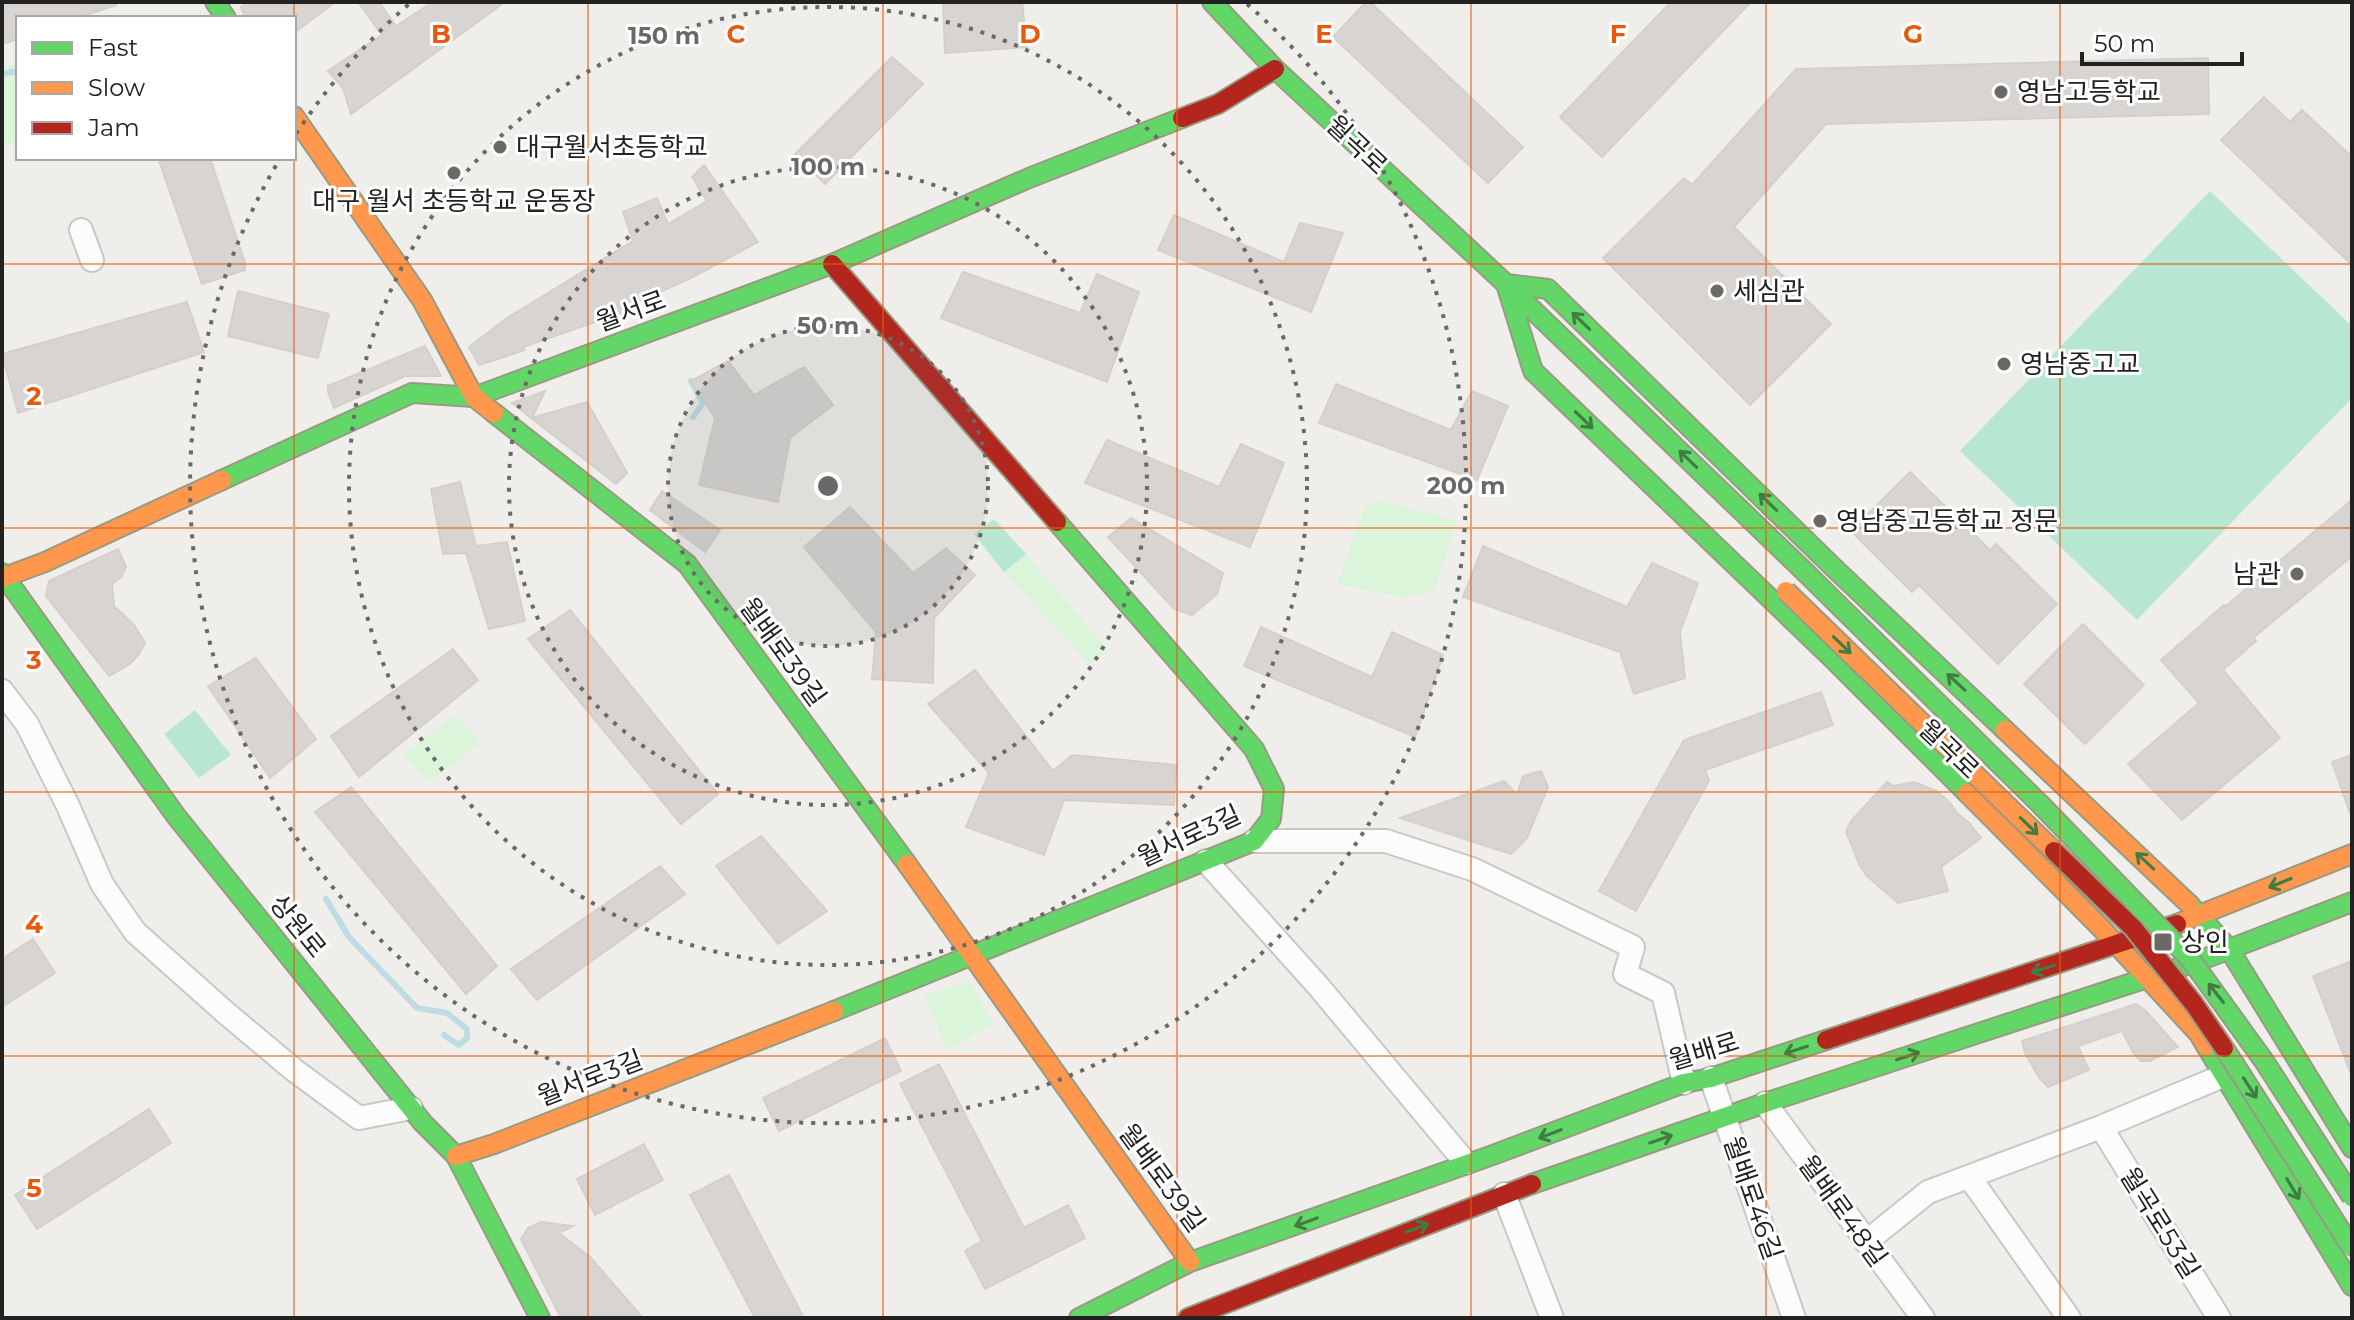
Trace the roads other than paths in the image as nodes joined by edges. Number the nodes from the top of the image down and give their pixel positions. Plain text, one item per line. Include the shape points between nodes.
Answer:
1 (1212, 2) edge
2 (1275, 69) junction
3 (296, 119) edge
4 (81, 230) dead end
5 (92, 260) dead end
6 (832, 264) junction
7 (1506, 284) junction
8 (1546, 353) dead end
9 (474, 397) junction
10 (1721, 526) dead end
11 (3, 576) edge
12 (2, 691) edge
13 (1254, 841) junction
14 (2352, 854) edge
15 (1206, 861) junction
16 (2352, 902) edge
17 (2201, 915) junction
18 (2117, 945) junction
19 (2229, 949) junction
20 (974, 956) junction
21 (2148, 978) junction
22 (2225, 1075) junction
23 (1711, 1078) junction
24 (1684, 1083) junction
25 (1765, 1103) junction
26 (411, 1108) junction
27 (1725, 1117) junction
28 (2101, 1127) junction
29 (2352, 1148) edge
30 (456, 1156) junction
31 (1466, 1163) junction
32 (1970, 1178) junction
33 (1504, 1194) junction
34 (2352, 1197) edge
35 (1866, 1242) junction
36 (2352, 1248) edge
37 (1190, 1262) junction
38 (2352, 1286) edge
39 (1230, 1300) junction
40 (540, 1318) edge
41 (1079, 1318) edge
42 (1188, 1318) edge
43 (1248, 1318) edge
44 (1552, 1318) edge
45 (1794, 1318) edge
46 (1922, 1318) edge
47 (2069, 1318) edge
48 (2219, 1318) edge

1 - 2 main road, 월곡로
2 - 6 main road, 월서로 via 1218,104 1029,178
2 - 7 main road, 월곡로
3 - 9 main road, 월배로39길 via 422,300
4 - 5 street
6 - 9 main road, 월서로
6 - 13 main road, 월서로3길 via 1254,749 1274,789 1271,819
7 - 8 main road, 월곡로
17 -> 7 main road via 1548,289
7 -> 18 main road via 1533,371 1832,658
34 -> 7 main road, 월곡로, bridge via 2191,960 1805,572
9 - 11 main road, 월서로 via 412,393 45,562
9 - 20 main road, 월배로39길 via 687,564
10 -> 36 main road, 월곡로, bridge via 2133,928 2194,1004
11 - 26 main road, 상원로 via 176,816
12 - 26 street via 27,724 102,884 135,932 294,1070 359,1118
13 - 15 main road, 월서로3길
13 - 24 street via 1386,841 1472,869 1633,947 1625,974 1663,993
14 -> 17 main road, 월배로
15 - 20 main road, 월서로3길
15 - 31 street
16 - 19 main road
17 - 18 main road, 월배로
17 - 19 main road
18 - 21 main road
18 -> 23 main road, 월배로
19 - 21 main road
19 - 29 main road
20 - 30 main road, 월서로3길
20 - 37 main road, 월배로39길
21 - 22 main road via 2199,1034
25 -> 21 main road
22 - 28 street
22 -> 38 main road
23 - 24 main road, 월배로
23 - 27 street, 월배로46길
24 -> 31 main road, 월배로
25 - 27 main road
25 - 35 street, 월배로48길
26 - 30 main road, 상원로
33 -> 27 main road
27 - 45 street, 월배로46길
28 - 32 street
28 - 48 street, 월곡로53길
30 - 40 main road, 상원로
31 -> 37 main road, 월배로
32 - 35 street via 1928,1192
32 - 47 street
39 -> 33 main road
33 - 44 street
35 - 46 street, 월배로48길
37 - 41 main road, 월배로
39 - 42 main road
39 - 43 street

